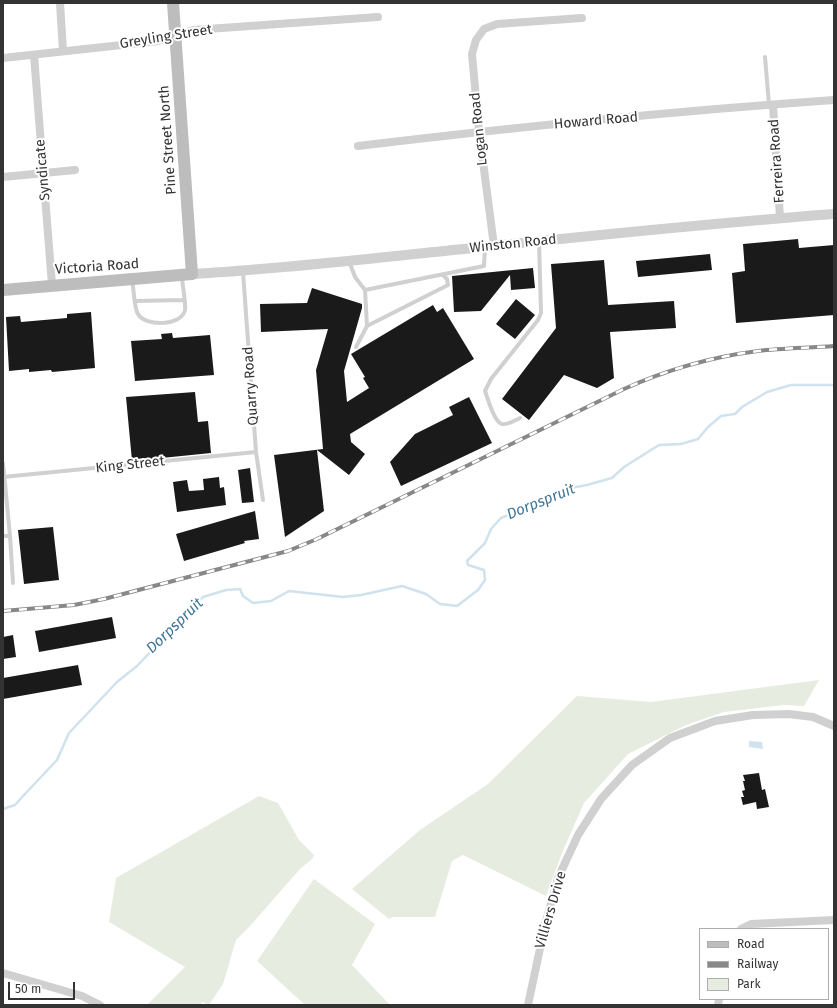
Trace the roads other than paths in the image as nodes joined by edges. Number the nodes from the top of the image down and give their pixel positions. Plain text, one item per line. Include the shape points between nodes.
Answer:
1 (60, 3) edge
2 (174, 3) edge
3 (378, 16) dead end
4 (582, 18) dead end
5 (176, 36) junction
6 (63, 51) junction
7 (34, 55) junction
8 (765, 57) dead end
9 (3, 58) edge
10 (834, 100) edge
11 (771, 105) junction
12 (479, 131) junction
13 (358, 146) dead end
14 (75, 170) dead end
15 (43, 173) junction
16 (3, 177) edge
17 (834, 214) edge
18 (780, 218) junction
19 (539, 241) junction
20 (490, 246) junction
21 (349, 261) junction
22 (243, 272) junction
23 (187, 275) junction
24 (443, 275) junction
25 (132, 279) junction
26 (52, 285) junction
27 (3, 290) edge
28 (365, 290) junction
29 (184, 300) junction
30 (135, 301) junction
31 (367, 326) junction
32 (356, 346) dead end
33 (520, 418) dead end
34 (256, 452) junction
35 (3, 463) edge
36 (4, 477) edge
37 (263, 500) dead end
38 (3, 536) edge
39 (10, 536) junction
40 (13, 583) dead end
41 (834, 726) edge
42 (834, 920) edge
43 (742, 928) edge
44 (3, 972) edge
45 (100, 1005) edge
46 (528, 1005) edge

1 - 6 street
2 - 5 main road, Pine Street North
3 - 5 street, Greyling Street via 193,30
4 - 12 street, Logan Road via 497,24 484,29 476,40 472,54
5 - 6 street, Greyling Street via 158,41
5 - 23 main road, Pine Street North
6 - 7 street, Greyling Street
7 - 9 street, Greyling Street
7 - 15 street, Syndicate
8 - 11 lane
10 - 11 street, Howard Road
11 - 12 street, Howard Road
11 - 18 street, Ferreira Road
12 - 13 street, Howard Road
12 - 20 street, Logan Road
14 - 15 street
15 - 16 street
15 - 26 street, Syndicate
17 - 18 street, Winston Road
18 - 19 street, Winston Road
19 - 20 street, Winston Road
19 - 33 lane via 541,313 490,379 486,391 496,419 500,423
20 - 21 street, Winston Road
20 - 24 lane via 484,266
21 - 22 street, Winston Road
21 - 28 lane via 355,277
22 - 23 street, Winston Road
22 - 34 lane, Quarry Road
23 - 25 main road, Victoria Road
23 - 29 lane
24 - 28 lane
24 - 31 lane via 448,285
25 - 26 main road, Victoria Road
25 - 30 lane
26 - 27 main road, Victoria Road
28 - 31 lane
29 - 30 lane
29 - 30 lane via 185,310 182,317 167,322 151,323 137,313
31 - 32 lane
34 - 36 lane, King Street
34 - 37 lane, Quarry Road
35 - 36 lane
36 - 39 lane
38 - 39 lane
39 - 40 lane
41 - 46 street, Villiers Drive via 813,717 789,714 753,715 714,721 670,738 632,765 601,799 578,835 558,878
42 - 43 street via 751,924
44 - 45 street via 82,996

